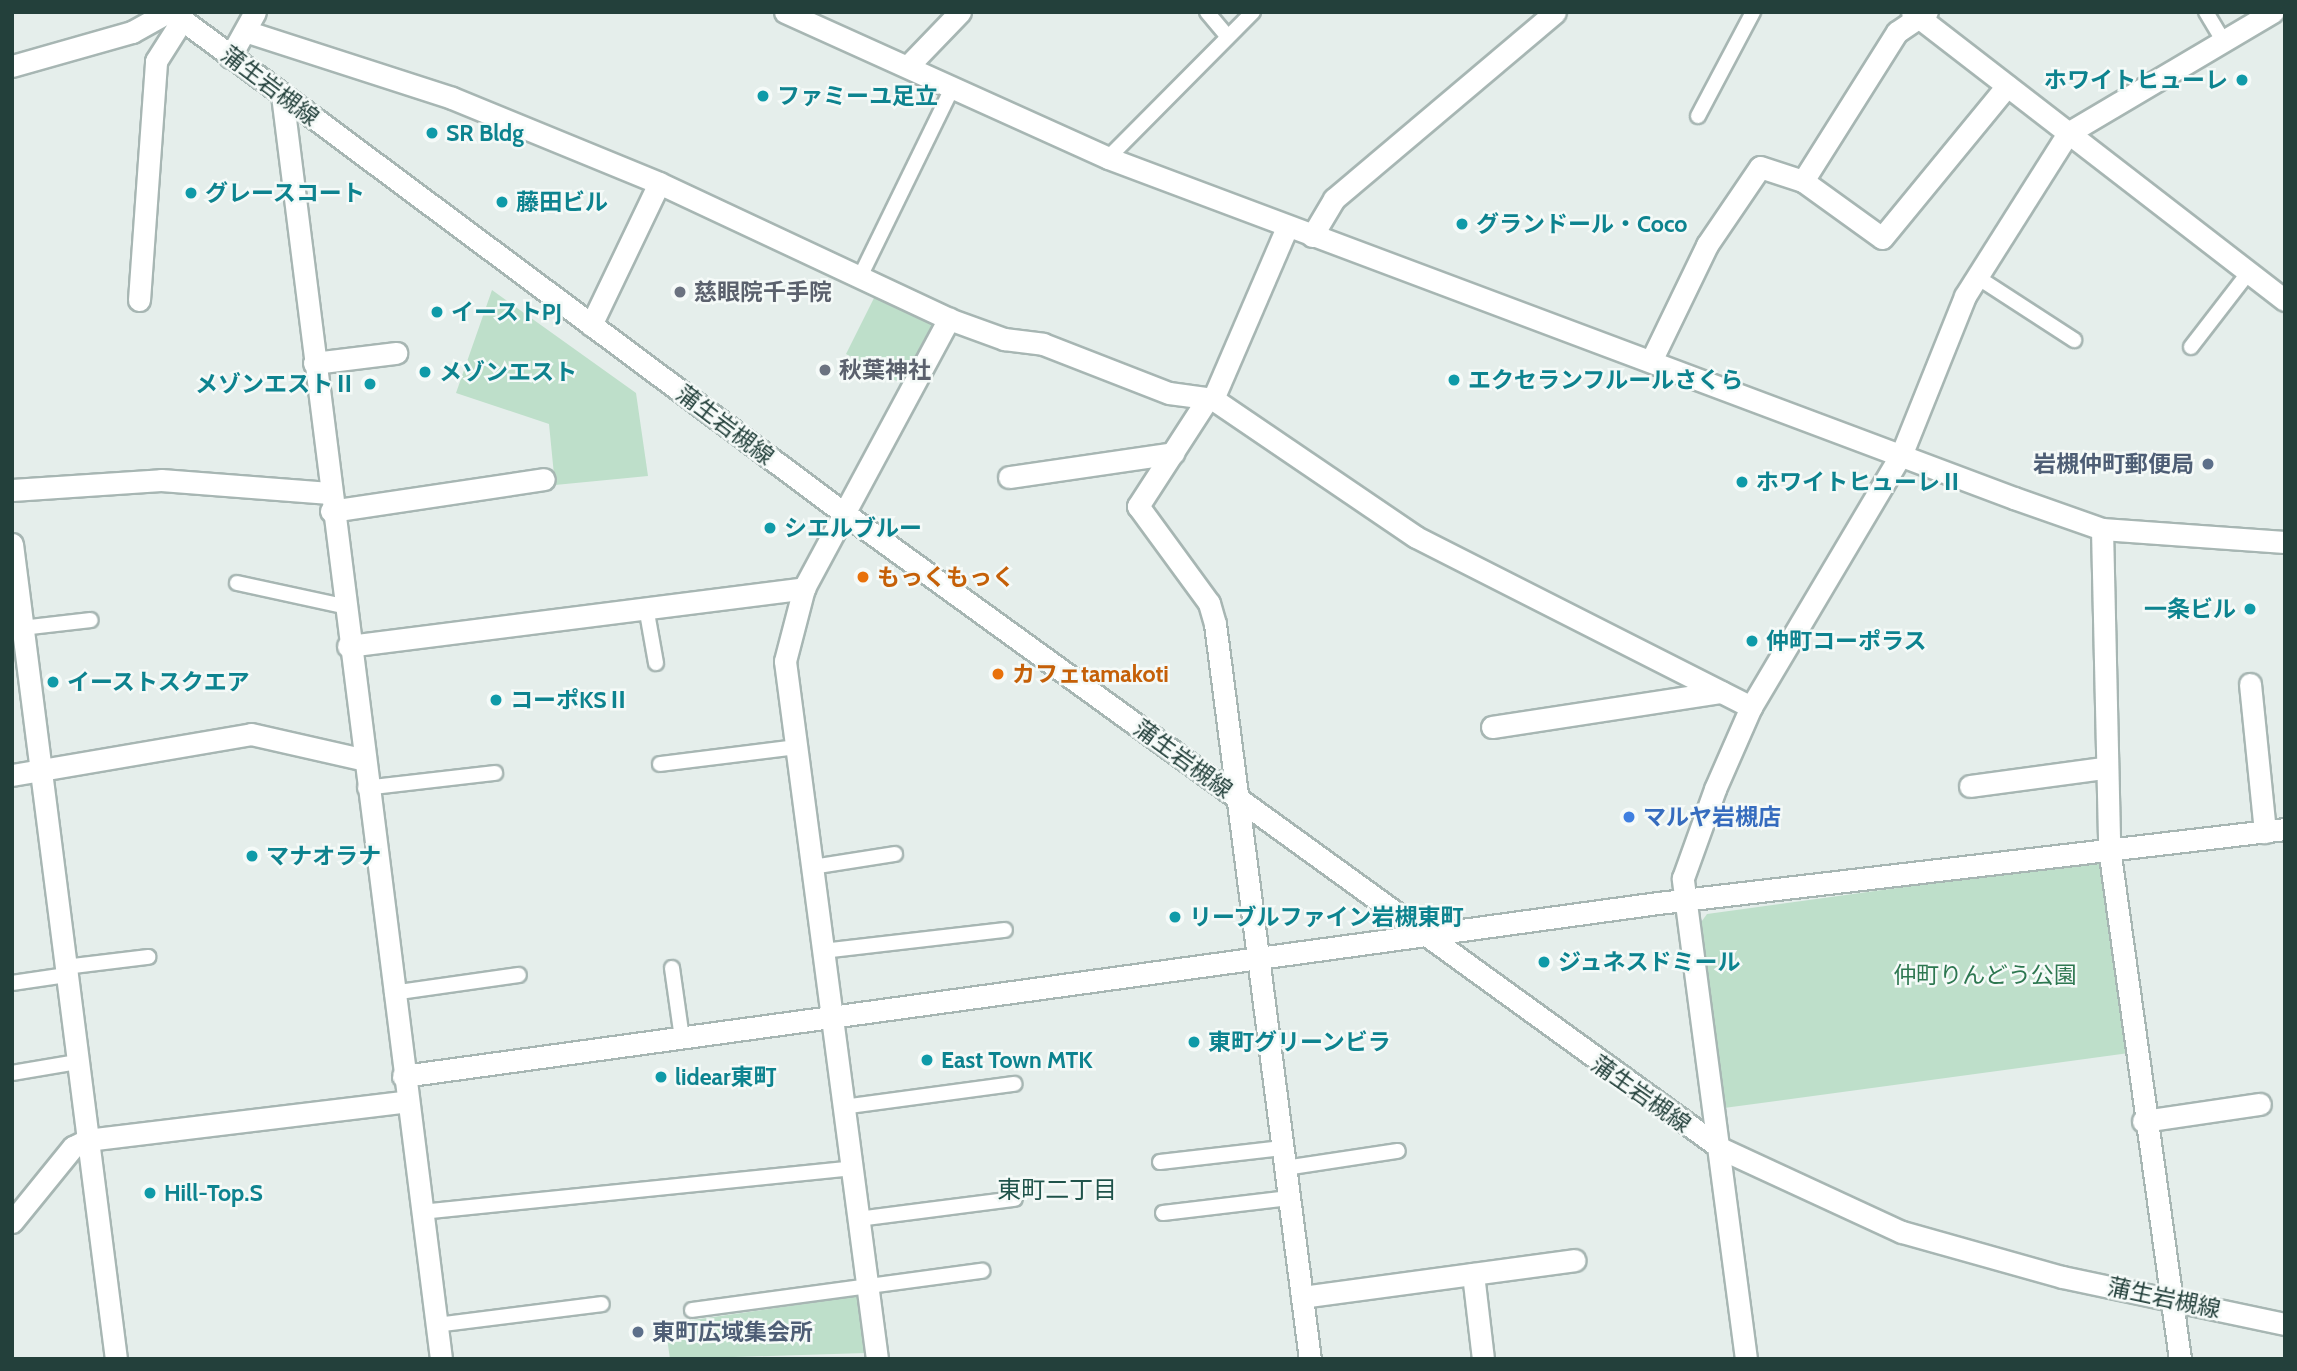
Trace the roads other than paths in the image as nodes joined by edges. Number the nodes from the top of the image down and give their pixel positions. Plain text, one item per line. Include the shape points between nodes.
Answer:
1 (785, 12) edge
2 (960, 12) edge
3 (1207, 12) edge
4 (1253, 12) edge
5 (1555, 12) edge
6 (1753, 12) edge
7 (2206, 12) edge
8 (2273, 12) edge
9 (1919, 14) edge
10 (174, 15) edge
11 (252, 22) edge
12 (1227, 36) junction
13 (2223, 40) junction
14 (230, 57) junction
15 (12, 66) edge
16 (908, 66) junction
17 (953, 86) junction
18 (2007, 86) junction
19 (282, 95) junction
20 (1698, 116) dead end
21 (2068, 133) junction
22 (1108, 158) junction
23 (1803, 181) junction
24 (659, 183) junction
25 (1287, 227) junction
26 (1312, 236) junction
27 (2249, 272) junction
28 (860, 277) junction
29 (1976, 277) junction
30 (139, 300) dead end
31 (2285, 300) edge
32 (949, 319) junction
33 (592, 325) junction
34 (2074, 340) dead end
35 (2191, 347) dead end
36 (396, 353) dead end
37 (1651, 361) junction
38 (314, 363) junction
39 (1211, 399) junction
40 (1173, 453) junction
41 (1902, 453) junction
42 (1009, 477) dead end
43 (544, 479) dead end
44 (12, 490) edge
45 (330, 502) junction
46 (844, 513) junction
47 (2102, 529) junction
48 (2285, 542) edge
49 (12, 544) edge
50 (237, 583) dead end
51 (804, 588) junction
52 (343, 606) junction
53 (646, 607) junction
54 (91, 620) dead end
55 (22, 628) junction
56 (348, 646) junction
57 (656, 663) dead end
58 (2250, 684) dead end
59 (1721, 692) junction
60 (1751, 707) junction
61 (1492, 727) dead end
62 (796, 747) junction
63 (361, 759) junction
64 (660, 764) dead end
65 (2104, 768) junction
66 (39, 772) junction
67 (495, 773) dead end
68 (12, 775) edge
69 (1970, 786) dead end
70 (365, 788) junction
71 (1239, 799) junction
72 (2275, 830) edge
73 (2109, 848) junction
74 (895, 854) dead end
75 (812, 867) junction
76 (1686, 902) junction
77 (1004, 930) dead end
78 (1422, 936) junction
79 (823, 951) junction
80 (148, 957) dead end
81 (1258, 960) junction
82 (672, 968) dead end
83 (65, 971) junction
84 (519, 975) dead end
85 (12, 983) edge
86 (392, 993) junction
87 (831, 1017) junction
88 (682, 1038) junction
89 (77, 1062) junction
90 (12, 1073) edge
91 (403, 1076) junction
92 (1014, 1084) dead end
93 (407, 1101) junction
94 (2260, 1104) dead end
95 (843, 1107) junction
96 (2143, 1121) junction
97 (87, 1140) junction
98 (1722, 1149) junction
99 (1398, 1152) dead end
100 (1283, 1158) junction
101 (1160, 1163) dead end
102 (851, 1168) junction
103 (1289, 1198) junction
104 (1014, 1199) dead end
105 (421, 1212) junction
106 (1163, 1213) dead end
107 (858, 1219) junction
108 (12, 1222) edge
109 (1575, 1259) dead end
110 (982, 1271) dead end
111 (1473, 1274) junction
112 (867, 1286) junction
113 (1302, 1297) junction
114 (2171, 1299) junction
115 (603, 1304) dead end
116 (692, 1310) dead end
117 (2285, 1324) edge
118 (436, 1325) junction
119 (116, 1359) edge
120 (441, 1359) edge
121 (877, 1359) edge
122 (1310, 1359) edge
123 (1483, 1359) edge
124 (1746, 1359) edge
125 (2180, 1359) edge

1 - 16 street
2 - 16 street
3 - 12 lane
4 - 12 lane
5 - 26 street via 1334,199
6 - 20 lane
7 - 13 lane
8 - 13 street
9 - 18 street
9 - 23 street via 1896,32
10 - 14 street, 蒲生岩槻線
10 - 15 street via 132,32
10 - 30 street via 156,61
11 - 14 street
11 - 24 street
12 - 22 lane
13 - 21 street
14 - 19 street, 蒲生岩槻線
16 - 17 street
17 - 22 street
17 - 28 lane
18 - 21 street
18 - 23 street via 1882,238
19 - 33 street, 蒲生岩槻線
19 - 38 street
21 - 27 street
21 - 29 street
22 - 25 street
23 - 37 street via 1760,167 1707,245
24 - 28 street
24 - 33 street
25 - 26 street
25 - 39 street
26 - 37 street
27 - 31 street
27 - 35 lane
28 - 32 street
29 - 34 lane
29 - 41 street
32 - 39 street via 1004,339 1043,344 1169,393
32 - 46 street
33 - 46 street, 蒲生岩槻線
36 - 38 street
37 - 41 street
38 - 45 street
39 - 40 street
39 - 59 street via 1416,537
40 - 42 street
40 - 71 street via 1138,506 1209,603
41 - 47 street
41 - 60 street
43 - 45 street
44 - 45 street via 161,480
45 - 52 street
46 - 51 street
46 - 71 street, 蒲生岩槻線
47 - 48 street
47 - 65 street
49 - 55 street
50 - 52 lane
51 - 53 street
51 - 62 street via 785,661
52 - 56 street
53 - 56 street
53 - 57 lane
54 - 55 lane
55 - 66 street
56 - 63 street
58 - 72 street
59 - 60 street
59 - 61 street
60 - 76 street via 1684,878
62 - 64 lane
62 - 75 street
63 - 66 street via 251,734
63 - 70 street
65 - 69 street
65 - 73 street
66 - 68 street
66 - 83 street
67 - 70 lane
70 - 86 street
71 - 78 street, 蒲生岩槻線
71 - 81 street
72 - 73 street
73 - 76 street
73 - 96 street
74 - 75 lane
75 - 79 street
76 - 78 street
76 - 98 street
77 - 79 lane
78 - 81 street
78 - 98 street, 蒲生岩槻線
79 - 87 street
80 - 83 lane
81 - 87 street
81 - 100 street
82 - 88 lane
83 - 85 lane
83 - 89 street
84 - 86 lane
86 - 91 street
87 - 88 street
87 - 95 street
88 - 91 street
89 - 90 lane
89 - 97 street
91 - 93 street
92 - 95 lane
93 - 97 street
93 - 105 street
94 - 96 street
95 - 102 street
96 - 114 street
97 - 108 street via 72,1147
97 - 119 street
98 - 114 street, 蒲生岩槻線 via 1902,1232
98 - 124 street
99 - 100 lane
100 - 101 lane
100 - 103 street
102 - 105 lane
102 - 107 street
103 - 106 lane
103 - 113 street
104 - 107 lane
105 - 118 street
107 - 112 street
109 - 111 street
110 - 112 lane
111 - 113 street
111 - 123 street
112 - 116 lane
112 - 121 street
113 - 122 street
114 - 117 street, 蒲生岩槻線
114 - 125 street
115 - 118 lane
118 - 120 street

